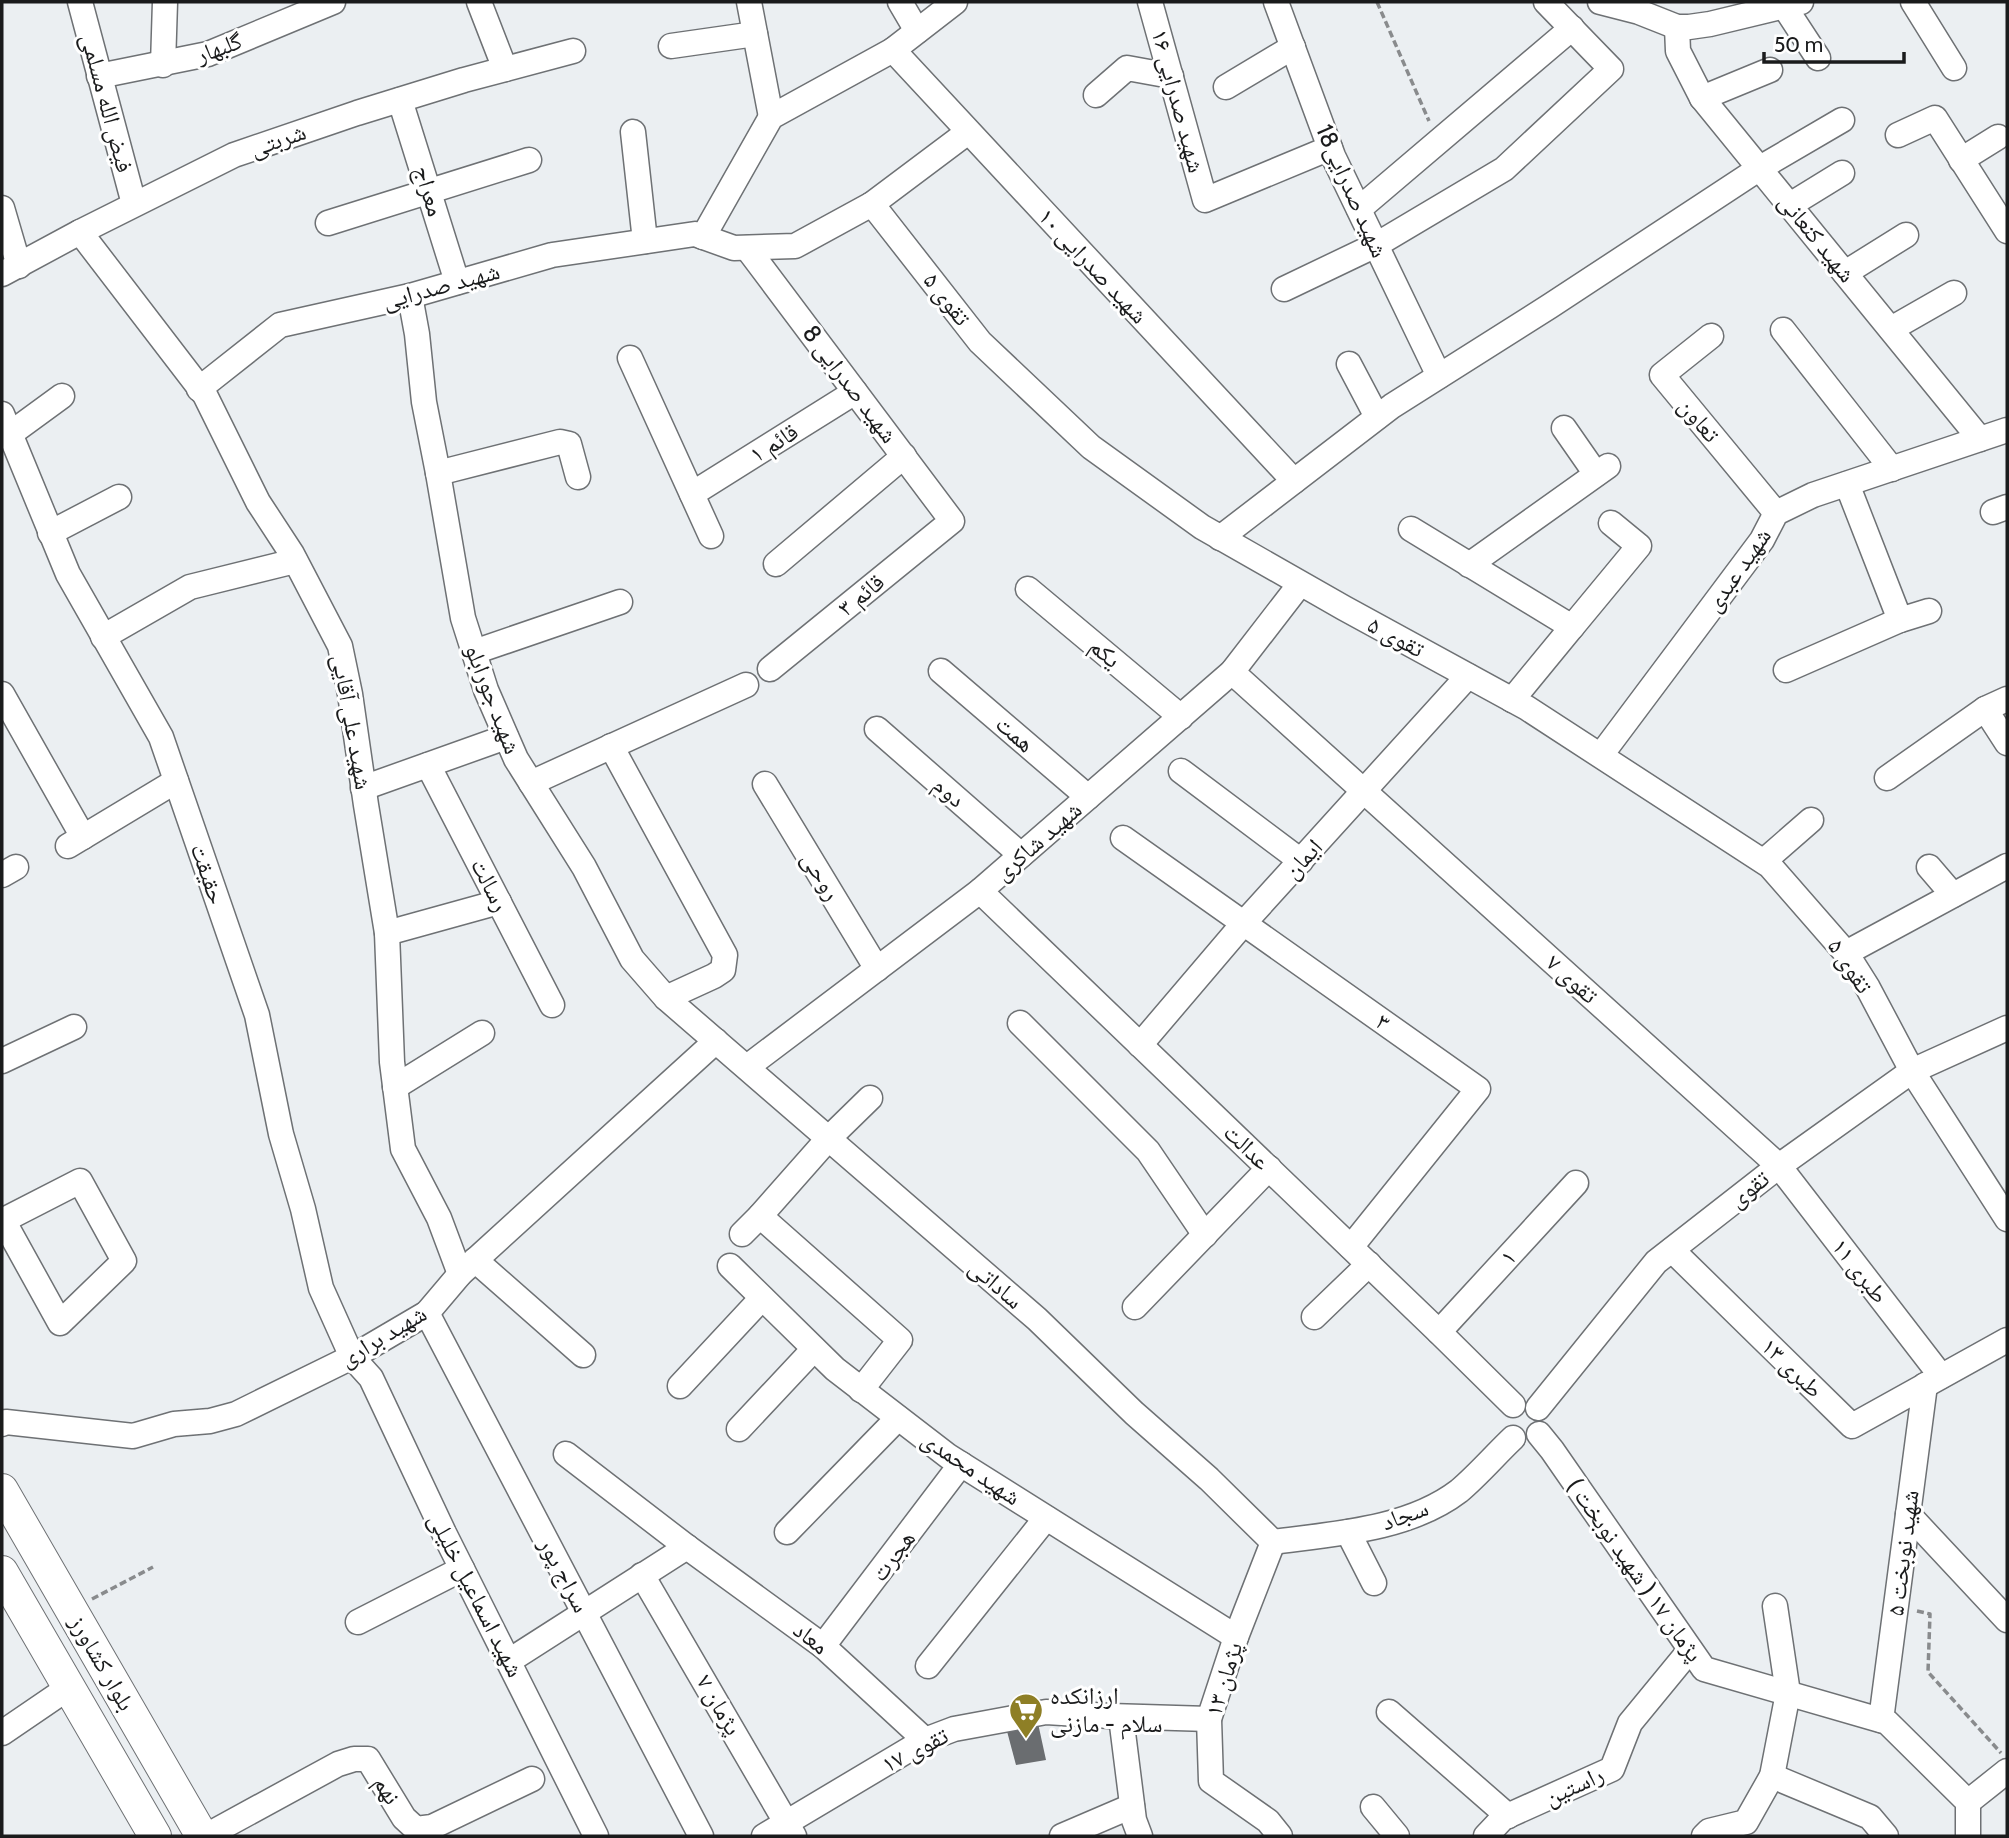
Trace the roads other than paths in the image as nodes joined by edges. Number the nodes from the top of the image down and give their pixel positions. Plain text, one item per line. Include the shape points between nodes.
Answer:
1 (80, 2) edge
2 (165, 2) edge
3 (332, 2) edge
4 (479, 2) edge
5 (749, 2) edge
6 (900, 2) edge
7 (955, 2) edge
8 (1150, 2) edge
9 (1276, 2) edge
10 (1546, 2) edge
11 (1600, 2) edge
12 (1913, 2) edge
13 (1793, 4) edge
14 (1677, 27) junction
15 (1572, 28) junction
16 (917, 31) junction
17 (755, 33) junction
18 (671, 46) dead end
19 (1293, 47) junction
20 (893, 50) junction
21 (573, 51) dead end
22 (1818, 58) dead end
23 (163, 65) junction
24 (1954, 68) dead end
25 (505, 69) junction
26 (1770, 70) dead end
27 (99, 76) junction
28 (1171, 76) junction
29 (1226, 87) dead end
30 (1096, 95) dead end
31 (1702, 97) junction
32 (400, 100) junction
33 (771, 117) junction
34 (1842, 120) dead end
35 (633, 132) dead end
36 (968, 132) junction
37 (1898, 135) dead end
38 (1998, 137) dead end
39 (1330, 148) junction
40 (529, 160) dead end
41 (1961, 160) junction
42 (1760, 168) junction
43 (1842, 173) dead end
44 (429, 191) junction
45 (134, 204) junction
46 (872, 204) junction
47 (1790, 205) junction
48 (2, 208) edge
49 (1359, 209) junction
50 (328, 223) dead end
51 (2007, 230) edge
52 (80, 232) junction
53 (1906, 235) dead end
54 (703, 237) junction
55 (645, 241) junction
56 (1376, 245) junction
57 (747, 248) junction
58 (10, 270) edge
59 (1845, 273) junction
60 (457, 282) junction
61 (1284, 289) dead end
62 (1954, 293) dead end
63 (410, 296) junction
64 (1891, 329) junction
65 (1783, 330) dead end
66 (1711, 336) dead end
67 (630, 358) dead end
68 (1349, 364) dead end
69 (1439, 376) junction
70 (199, 389) junction
71 (855, 392) junction
72 (62, 396) dead end
73 (1377, 417) junction
74 (6, 424) edge
75 (1564, 428) dead end
76 (1999, 436) edge
77 (904, 456) junction
78 (1892, 469) junction
79 (438, 473) junction
80 (578, 477) dead end
81 (1294, 481) junction
82 (1847, 484) junction
83 (692, 494) junction
84 (119, 497) dead end
85 (1776, 513) junction
86 (952, 521) joint
87 (1611, 523) dead end
88 (1411, 529) dead end
89 (50, 533) junction
90 (711, 536) dead end
91 (1220, 538) junction
92 (295, 561) junction
93 (776, 564) dead end
94 (1469, 565) junction
95 (1300, 584) junction
96 (1028, 589) dead end
97 (620, 601) dead end
98 (1929, 611) dead end
99 (1900, 620) junction
100 (1572, 627) junction
101 (103, 637) junction
102 (474, 652) junction
103 (770, 669) dead end
104 (1786, 670) dead end
105 (941, 671) dead end
106 (1232, 672) junction
107 (1468, 676) junction
108 (746, 685) dead end
109 (2, 694) edge
110 (1512, 700) junction
111 (1996, 704) edge
112 (1181, 716) junction
113 (877, 729) dead end
114 (11, 733) edge
115 (506, 737) junction
116 (2007, 743) edge
117 (611, 746) junction
118 (1601, 755) junction
119 (428, 765) junction
120 (1181, 771) dead end
121 (1887, 778) dead end
122 (176, 781) junction
123 (531, 783) junction
124 (765, 784) dead end
125 (363, 788) junction
126 (1364, 792) junction
127 (1088, 797) junction
128 (1811, 820) dead end
129 (1123, 838) dead end
130 (1021, 855) junction
131 (1301, 861) junction
132 (1764, 861) junction
133 (1928, 867) dead end
134 (2004, 875) edge
135 (980, 891) junction
136 (1953, 895) junction
137 (499, 902) junction
138 (1243, 924) junction
139 (387, 933) junction
140 (1846, 953) junction
141 (877, 969) junction
142 (666, 998) junction
143 (552, 1005) dead end
144 (1020, 1023) dead end
145 (74, 1027) dead end
146 (2007, 1028) edge
147 (482, 1033) dead end
148 (716, 1041) junction
149 (1140, 1045) junction
150 (2, 1061) edge
151 (747, 1067) junction
152 (1912, 1071) junction
153 (395, 1087) junction
154 (870, 1098) dead end
155 (828, 1139) junction
156 (1779, 1166) junction
157 (1269, 1168) junction
158 (1576, 1183) dead end
159 (760, 1216) junction
160 (2007, 1219) edge
161 (2, 1221) edge
162 (742, 1234) dead end
163 (1205, 1235) junction
164 (1672, 1250) junction
165 (1360, 1256) junction
166 (730, 1266) dead end
167 (468, 1267) junction
168 (762, 1298) junction
169 (1135, 1307) dead end
170 (427, 1313) junction
171 (1314, 1317) dead end
172 (1439, 1332) junction
173 (2007, 1340) edge
174 (814, 1349) junction
175 (583, 1355) dead end
176 (352, 1357) junction
177 (1933, 1380) junction
178 (680, 1386) dead end
179 (861, 1390) junction
180 (1513, 1405) junction
181 (1538, 1408) junction
182 (898, 1418) junction
183 (2, 1424) edge
184 (739, 1429) dead end
185 (1539, 1434) junction
186 (1513, 1437) junction
187 (566, 1454) dead end
188 (961, 1464) junction
189 (4, 1501) edge
190 (1908, 1514) junction
191 (1046, 1518) junction
192 (787, 1532) dead end
193 (1348, 1532) junction
194 (1270, 1540) junction
195 (687, 1547) junction
196 (462, 1569) junction
197 (2, 1572) edge
198 (642, 1575) junction
199 (1374, 1583) dead end
200 (1775, 1606) dead end
201 (584, 1614) junction
202 (2007, 1620) edge
203 (358, 1622) dead end
204 (1236, 1637) junction
205 (823, 1646) junction
206 (1690, 1650) junction
207 (509, 1661) junction
208 (928, 1666) dead end
209 (68, 1688) junction
210 (1788, 1693) junction
211 (1389, 1712) dead end
212 (1121, 1717) junction
213 (1209, 1719) junction
214 (1881, 1720) junction
215 (2, 1733) edge
216 (925, 1740) junction
217 (2007, 1771) edge
218 (1772, 1776) junction
219 (531, 1779) dead end
220 (1968, 1802) junction
221 (1132, 1806) junction
222 (1373, 1807) dead end
223 (1508, 1816) junction
224 (791, 1829) edge
225 (200, 1831) edge
226 (155, 1836) edge
227 (165, 1836) edge
228 (596, 1836) edge
229 (701, 1836) edge
230 (764, 1836) edge
231 (1062, 1836) edge
232 (1140, 1836) edge
233 (1280, 1836) edge
234 (1397, 1836) edge
235 (1486, 1836) edge
236 (1704, 1836) edge
237 (1886, 1836) edge
238 (1968, 1836) edge

1 - 27 street, فیض الله مسلمی
2 - 23 street
3 - 23 street, گلبهار via 208,54
4 - 25 street
5 - 17 street
6 - 16 street
7 - 16 street
8 - 28 street, شهید صدرایی ۱۶
9 - 19 street, شهید صدرایی18
10 - 15 street
11 - 14 street
12 - 24 street
13 - 14 street
13 - 22 street
14 - 31 street, شهید کنعانی via 1678,51
15 - 49 street
15 - 56 street via 1611,69 1504,169
16 - 20 street
17 - 18 street
17 - 33 street
19 - 29 street
19 - 39 street, شهید صدرایی18
20 - 33 street
20 - 36 street, شهید صدرایی ۱۰
21 - 25 street, شربتی
23 - 27 street, گلبهار
25 - 32 street, شربتی
26 - 31 street
27 - 45 street, فیض الله مسلمی
28 - 30 street via 1126,68
28 - 39 street, شهید صدرایی ۱۶ via 1205,200
31 - 42 street, شهید کنعانی
32 - 44 street, معراج
32 - 45 street, شربتی via 234,155
33 - 54 street
34 - 42 street
35 - 55 street
36 - 46 street, شهید صدرایی
36 - 81 street, شهید صدرایی ۱۰
37 - 41 street via 1935,118
38 - 41 street
39 - 49 street, شهید صدرایی18
40 - 44 street
41 - 51 street
42 - 47 street, شهید کنعانی
42 - 69 street
43 - 47 street
44 - 50 street
44 - 60 street, معراج
45 - 52 street, شربتی
46 - 57 street, شهید صدرایی via 795,246
46 - 91 street, تقوی ۵ via 1000,361 1091,447
47 - 59 street, شهید کنعانی
48 - 58 street
49 - 56 street, شهید صدرایی18
52 - 58 street, شربتی
52 - 70 street, شهید علی آقایی
53 - 59 street
54 - 55 street, شهید صدرایی via 695,234
54 - 57 street, شهید صدرایی
55 - 60 street, شهید صدرایی via 552,255
56 - 61 street
56 - 69 street, شهید صدرایی18
57 - 71 street, شهید صدرایی 8
59 - 64 street, شهید کنعانی
60 - 63 street, شهید صدرایی
62 - 64 street
63 - 70 street, شهید صدرایی via 280,325
63 - 79 street, شهید جورابلو
64 - 76 street, شهید کنعانی
65 - 78 street
66 - 85 street, تعاون via 1662,375
67 - 83 street
68 - 73 street
69 - 73 street
70 - 92 street, شهید علی آقایی via 258,502
71 - 77 street, شهید صدرایی 8
71 - 83 street, قائم ۱
72 - 74 street
73 - 81 street
74 - 89 street, حقیقت
75 - 94 street via 1602,470
76 - 78 street, شهید عبدی
77 - 86 street, شهید صدرایی 8
77 - 93 street
78 - 82 street, شهید عبدی
79 - 80 street via 560,442 569,444
79 - 102 street, شهید جورابلو via 463,618
81 - 91 street
82 - 85 street, شهید عبدی
82 - 99 street
83 - 90 street
84 - 89 street
85 - 118 street, شهید عبدی via 1762,540
86 - 103 street, قائم ۳
87 - 100 street via 1639,546
88 - 94 street
89 - 101 street, حقیقت
91 - 95 street, تقوی ۵
92 - 101 street via 190,587
92 - 125 street, شهید علی آقایی via 340,646
94 - 100 street
95 - 106 street, شهید شاکری
95 - 107 street, تقوی ۵
96 - 112 street, یکم
97 - 102 street
98 - 99 street
99 - 104 street
100 - 110 street
101 - 122 street, حقیقت via 161,737
102 - 115 street, شهید جورابلو
105 - 127 street, همت
106 - 112 street, شهید شاکری
106 - 126 street, تقوی ۷
107 - 110 street, تقوی ۵
107 - 126 street, ایمان
108 - 117 street
109 - 114 street
110 - 118 street, تقوی ۵
111 - 116 street
111 - 121 street
112 - 127 street, شهید شاکری
113 - 130 street, دوم
114 - 122 street via 76,841
115 - 119 street
115 - 123 street, شهید جورابلو
117 - 123 street
117 - 142 street via 725,955 723,970
118 - 132 street, تقوی ۵
119 - 125 street
119 - 137 street, رسالت
120 - 131 street
122 - 176 street, حقیقت via 257,1015 281,1134 321,1288
123 - 142 street, شهید جورابلو via 584,867 632,958
124 - 141 street, روحی
125 - 139 street, شهید علی آقایی
126 - 131 street, ایمان
126 - 156 street, تقوی ۷
127 - 130 street, شهید شاکری
128 - 132 street
129 - 138 street, ۳
130 - 135 street, شهید شاکری
131 - 138 street, ایمان
132 - 140 street, تقوی ۵
133 - 136 street
134 - 136 street
135 - 141 street, شهید شاکری
135 - 149 street, عدالت
136 - 140 street
137 - 139 street
137 - 143 street, رسالت
138 - 149 street, ایمان
138 - 165 street, ۳ via 1478,1089
139 - 153 street, شهید علی آقایی
140 - 152 street, تقوی ۵
141 - 151 street, شهید شاکری
142 - 148 street, شهید جورابلو
144 - 163 street via 1147,1152
145 - 150 street
146 - 152 street, تقوی
147 - 153 street
148 - 151 street, ساداتی
148 - 167 street, شهید براری
149 - 157 street, عدالت
151 - 155 street, ساداتی
152 - 156 street, تقوی
152 - 160 street, تقوی ۵
153 - 167 street, شهید علی آقایی via 403,1149
154 - 155 street
155 - 159 street
155 - 194 street, ساداتی via 1037,1319
156 - 164 street, تقوی
156 - 177 street, طبری ۱۱
157 - 163 street
157 - 165 street, عدالت
158 - 172 street, ۱
159 - 162 street
159 - 179 street via 900,1340
161 - 161 street via 80,1181 124,1261 60,1323
163 - 169 street
164 - 177 street, طبری ۱۳ via 1852,1426
164 - 181 street, تقوی via 1656,1262
165 - 171 street
165 - 172 street, عدالت
166 - 168 street, شهید محمدی
167 - 170 street, شهید براری
167 - 175 street
168 - 174 street, شهید محمدی
168 - 178 street
170 - 176 street, شهید براری
170 - 201 street, سراج پور
172 - 180 street, عدالت
173 - 177 street
174 - 179 street, شهید محمدی
174 - 184 street
176 - 183 street, شهید براری via 236,1414 132,1436
176 - 196 street, شهید اسماعیل خلیلی via 371,1378
177 - 190 street, شهید نوبخت ۵
179 - 182 street, شهید محمدی
180 - 181 street via 1531,1403
180 - 186 street via 1504,1422
181 - 185 street via 1543,1416
182 - 188 street, شهید محمدی
182 - 192 street
185 - 186 street via 1522,1441
185 - 206 street, پژمان ۱۷ ( شهید نوبخت )
186 - 193 street, سجاد via 1458,1491 1429,1508
187 - 195 street, معاد
188 - 191 street, شهید محمدی
188 - 205 street, هجرت
189 - 225 main road, بلوار کشاورز
190 - 202 street
190 - 214 street, شهید نوبخت ۵
191 - 204 street, شهید محمدی
191 - 208 street
193 - 194 street, سجاد
193 - 199 street
194 - 204 street, پژمان ۱۳
195 - 198 street
195 - 205 street, معاد
196 - 203 street
196 - 207 street, شهید اسماعیل خلیلی
197 - 209 main road, بلوار کشاورز
198 - 201 street
198 - 224 street, پژمان ۷
200 - 210 street
201 - 207 street
201 - 229 street, سراج پور
204 - 213 street, پژمان ۱۳
205 - 216 street, معاد
206 - 210 street, پژمان ۱۷ ( شهید نوبخت ) via 1704,1669
206 - 223 street, راستین via 1630,1723 1612,1769
207 - 228 street, شهید اسماعیل خلیلی
209 - 215 street
209 - 226 main road, بلوار کشاورز
210 - 214 street, پژمان ۱۷ ( شهید نوبخت )
210 - 218 street
211 - 223 street
212 - 213 street, تقوی ۱۷
212 - 216 street, تقوی ۱۷ via 1046,1712 954,1729
212 - 221 street
213 - 233 street, پژمان ۱۳ via 1211,1781 1268,1821
214 - 220 street, پژمان ۱۷ ( شهید نوبخت )
216 - 224 street, تقوی ۱۷
217 - 220 street
218 - 236 street via 1746,1822
218 - 237 street via 1870,1817
219 - 225 street, نهم via 432,1826 416,1829 404,1818 368,1759 354,1759
220 - 238 street
221 - 231 street
221 - 232 street
222 - 234 street
223 - 235 street, راستین
224 - 230 street, تقوی ۱۷
225 - 227 main road

